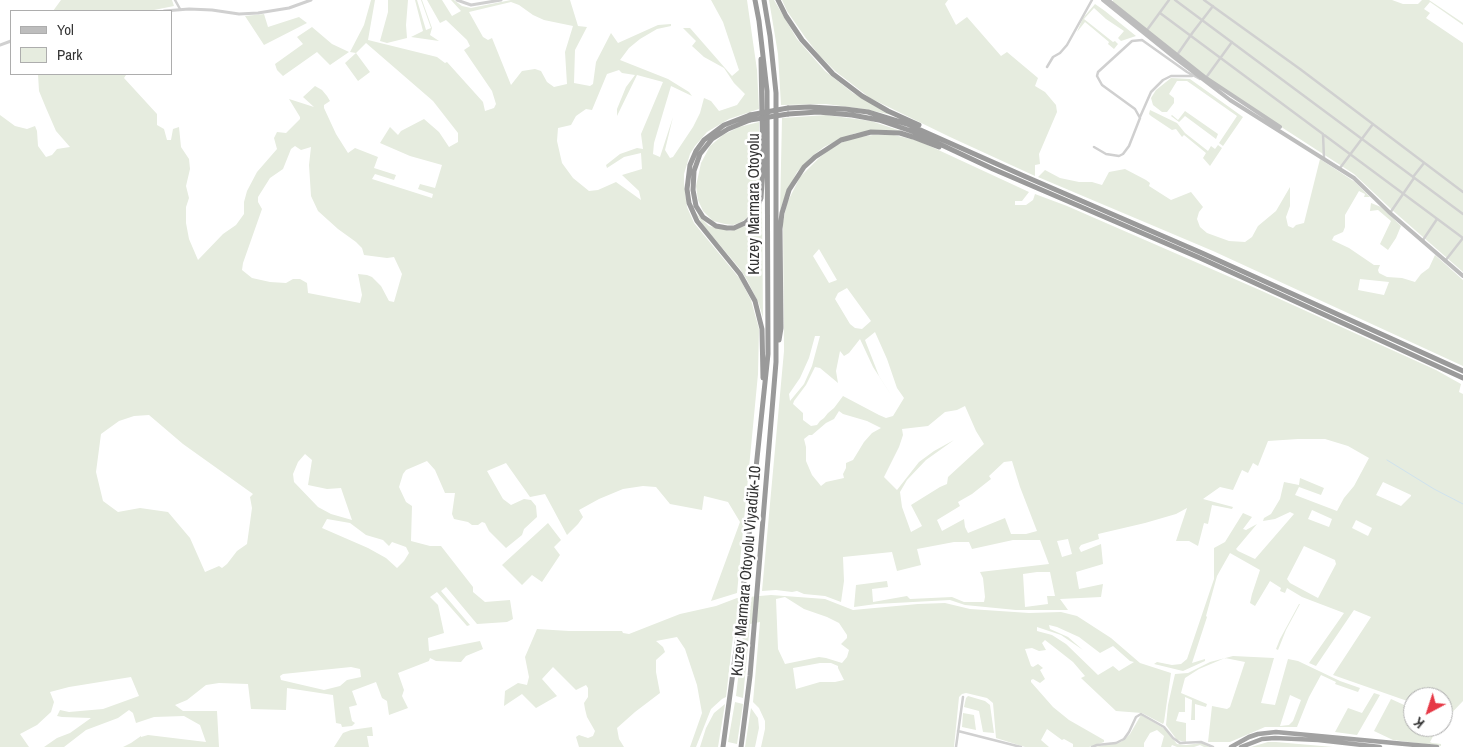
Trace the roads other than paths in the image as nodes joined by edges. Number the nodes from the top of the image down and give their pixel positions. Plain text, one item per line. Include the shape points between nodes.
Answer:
1 (175, 0) edge
2 (311, 0) edge
3 (457, 0) edge
4 (501, 0) edge
5 (755, 0) edge
6 (764, 0) edge
7 (778, 0) edge
8 (1092, 0) edge
9 (1103, 0) edge
10 (1108, 0) edge
11 (1169, 0) edge
12 (1175, 0) edge
13 (1204, 0) edge
14 (1213, 6) junction
15 (180, 9) junction
16 (172, 10) edge
17 (1160, 13) junction
18 (1203, 20) junction
19 (759, 21) junction
20 (1145, 33) junction
21 (1190, 36) junction
22 (1232, 42) junction
23 (1176, 57) junction
24 (1220, 58) junction
25 (1047, 67) dead end
26 (1195, 77) junction
27 (1205, 79) junction
28 (750, 118) junction
29 (1140, 118) junction
30 (1373, 124) junction
31 (1323, 134) junction
32 (1363, 139) junction
33 (1094, 147) dead end
34 (1351, 154) junction
35 (1324, 157) junction
36 (1424, 163) junction
37 (993, 166) junction
38 (1341, 167) junction
39 (1414, 177) junction
40 (1463, 192) edge
41 (1404, 194) junction
42 (1391, 212) junction
43 (1463, 214) edge
44 (1437, 219) junction
45 (1463, 238) edge
46 (1423, 240) junction
47 (1446, 260) junction
48 (1463, 275) edge
49 (776, 362) junction
50 (1463, 371) edge
51 (1463, 378) edge
52 (763, 408) junction
53 (773, 408) joint
54 (963, 697) dead end
55 (958, 731) junction
56 (723, 747) edge
57 (741, 747) edge
58 (956, 747) edge
59 (1021, 747) edge
60 (1092, 747) edge
61 (1213, 747) edge
62 (1231, 747) edge
63 (1241, 747) edge
64 (1380, 747) edge
65 (1437, 747) edge

1 - 15 street
2 - 15 street via 289,8 258,13
3 - 4 street via 470,5
5 - 19 highway, Kuzey Marmara Otoyolu
6 - 49 highway, Kuzey Marmara Otoyolu via 776,93
7 - 37 highway via 789,22 810,50 851,88 882,108
8 - 25 street via 1064,49 1053,57
9 - 20 main road
10 - 20 main road
11 - 17 street
12 - 18 street
13 - 14 street
14 - 18 street
14 - 30 street
15 - 16 street
17 - 20 street
17 - 21 street
18 - 21 street
18 - 22 street
19 - 28 highway via 762,193 759,205 749,220 734,228 722,228 699,212 693,190 694,170 700,154 712,139
19 - 52 highway, Kuzey Marmara Otoyolu via 768,131 768,354
20 - 23 main road
21 - 23 street
21 - 24 street
22 - 24 street
22 - 32 street
23 - 27 main road
24 - 27 street
24 - 31 street
26 - 27 street
26 - 29 street via 1171,76 1163,80 1151,92
26 - 29 street via 1142,40 1132,41 1097,76 1102,85 1135,109
27 - 35 main road via 1230,100
28 - 37 highway, bridge via 810,106 884,116 929,133
28 - 52 highway via 724,125 704,140 690,165 688,189 689,203 697,221 740,274 757,308 763,337
29 - 33 street via 1123,154 1106,154
30 - 32 street
30 - 36 street
31 - 34 street
31 - 35 street
32 - 34 street
32 - 39 street
34 - 38 street
34 - 41 street
35 - 38 main road
36 - 39 street
36 - 40 street
37 - 49 highway via 913,136 885,132 849,137 815,157 789,190 782,213 781,328
37 - 50 highway via 1202,253
37 - 51 highway
38 - 42 main road
39 - 41 street
39 - 43 street
41 - 42 street
41 - 44 street
42 - 46 main road
44 - 45 street
44 - 46 street
45 - 47 street
46 - 47 main road
47 - 48 main road
49 - 53 highway, Kuzey Marmara Otoyolu
52 - 56 highway, Kuzey Marmara Otoyolu Viyadük-10
53 - 57 highway, Kuzey Marmara Otoyolu Viyadük-10
54 - 55 street
55 - 58 street
55 - 59 street
60 - 61 street via 1124,739 1138,714 1164,727 1180,743 1201,742
62 - 65 highway via 1258,734 1276,732
63 - 64 highway via 1262,739 1276,738

